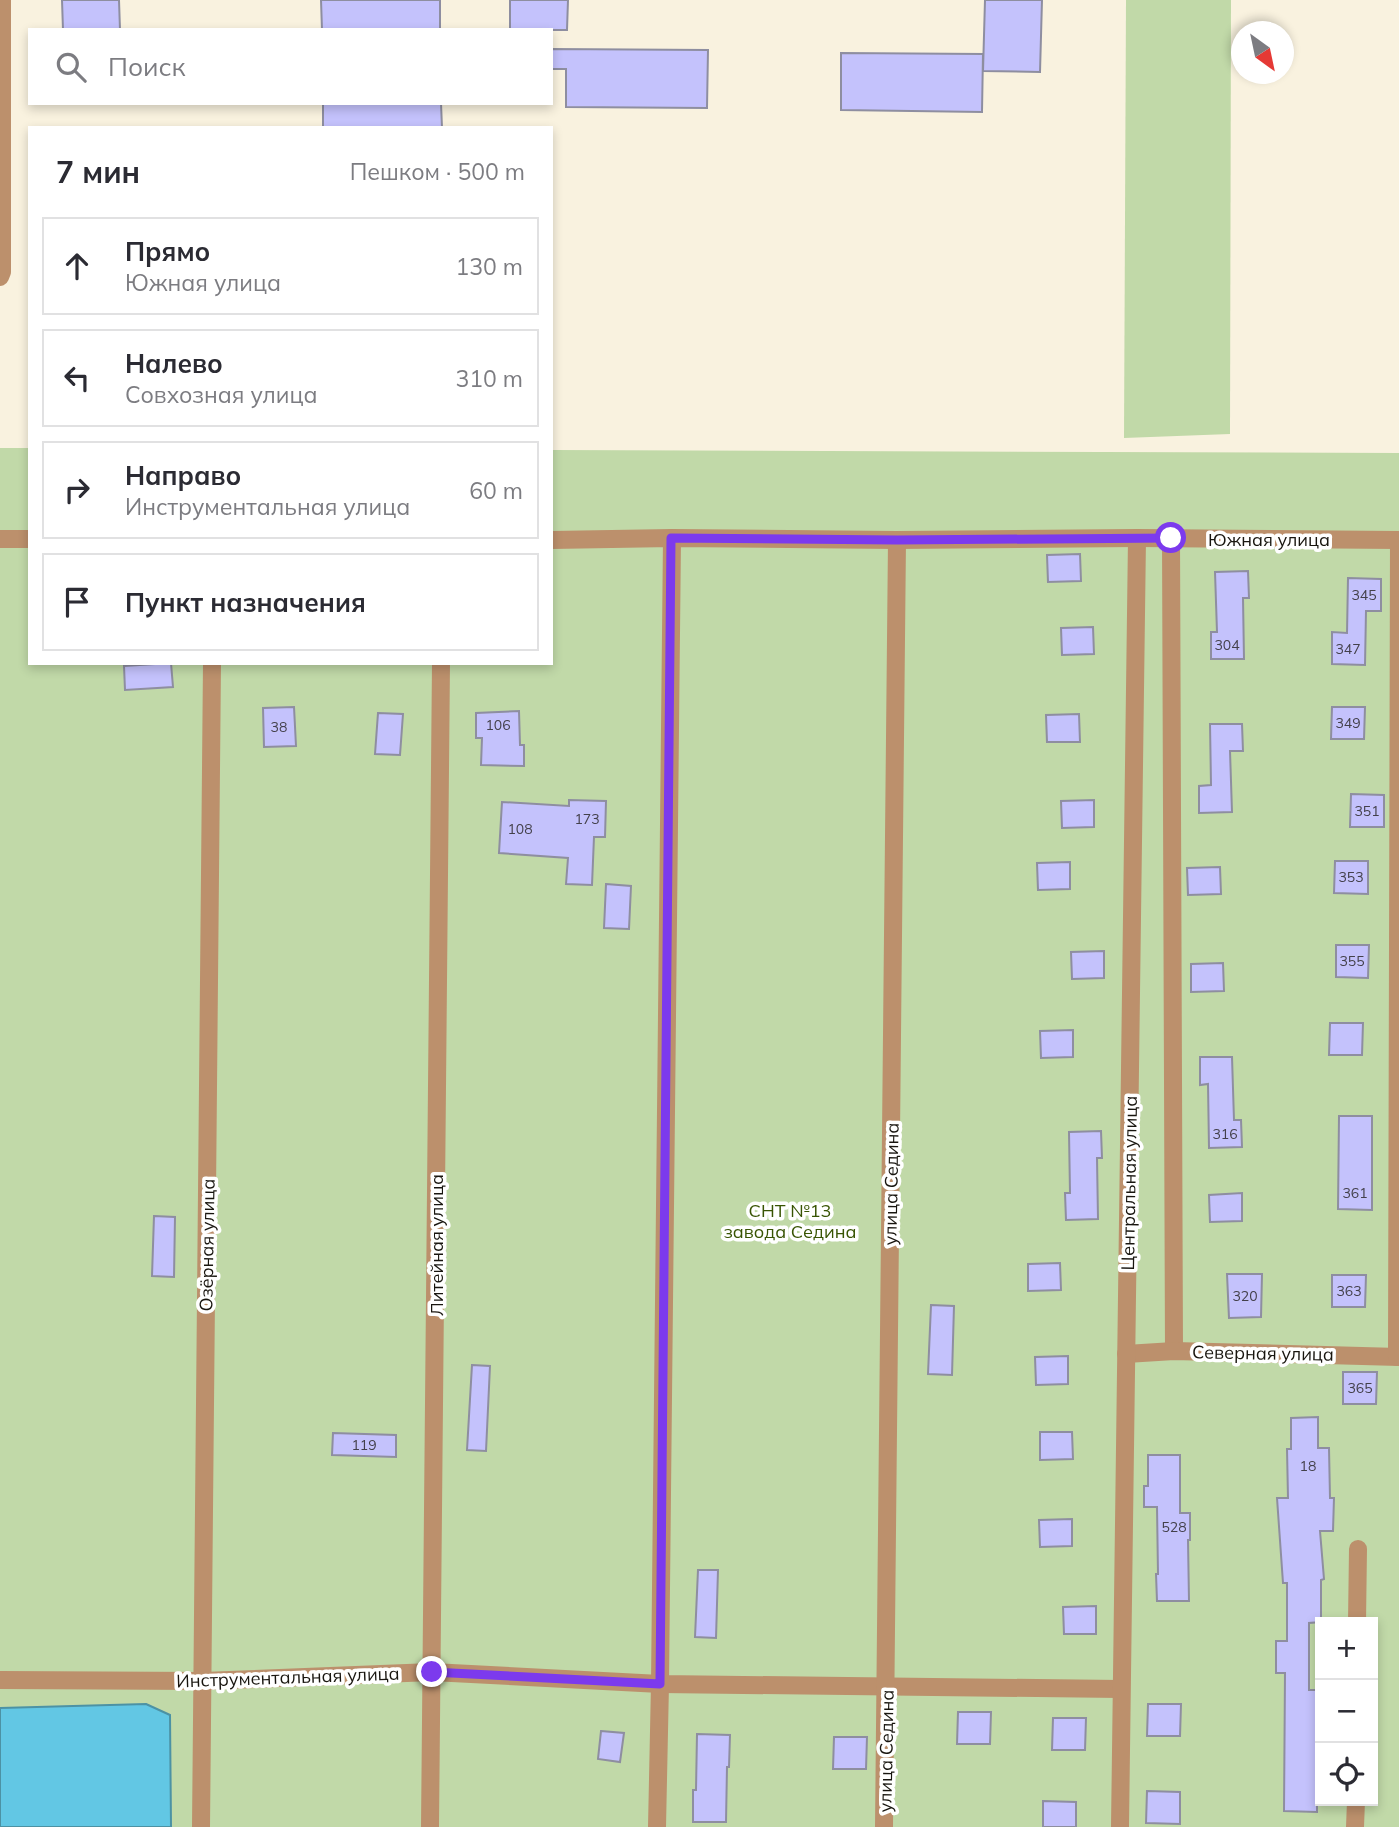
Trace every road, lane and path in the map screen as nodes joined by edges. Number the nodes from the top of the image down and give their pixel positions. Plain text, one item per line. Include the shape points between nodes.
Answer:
1 (2, 0) edge
2 (0, 277) edge
3 (671, 538) junction
4 (1137, 538) junction
5 (1171, 538) junction
6 (0, 539) edge
7 (28, 539) edge
8 (553, 540) edge
9 (897, 540) junction
10 (1399, 540) edge
11 (212, 665) edge
12 (441, 665) edge
13 (1174, 1351) junction
14 (1126, 1354) junction
15 (1398, 1357) edge
16 (1358, 1549) dead end
17 (1357, 1617) edge
18 (432, 1672) junction
19 (0, 1680) edge
20 (203, 1681) junction
21 (660, 1684) junction
22 (887, 1687) junction
23 (1121, 1689) junction
24 (1356, 1806) edge
25 (201, 1827) edge
26 (430, 1827) edge
27 (657, 1827) edge
28 (884, 1827) edge
29 (1120, 1827) edge
30 (1356, 1827) edge

1 - 2 street
3 - 8 street, Южная улица
3 - 9 street, Южная улица
3 - 21 street
4 - 5 street, Южная улица
4 - 9 street, Южная улица
4 - 14 street, Центральная улица
5 - 10 street, Южная улица
5 - 13 street
6 - 7 street
9 - 22 street, улица Седина
10 - 15 street
11 - 20 street, Озёрная улица
12 - 18 street, Литейная улица
13 - 14 street, Северная улица
13 - 15 street, Северная улица
14 - 23 street, Центральная улица
16 - 17 street
18 - 20 street, Инструментальная улица
18 - 21 street, Инструментальная улица
18 - 26 street, Литейная улица
19 - 20 street, Инструментальная улица
20 - 25 street, Озёрная улица
21 - 22 street, Инструментальная улица
21 - 27 street
22 - 23 street, Инструментальная улица
22 - 28 street, улица Седина
23 - 29 street, Центральная улица
24 - 30 street

